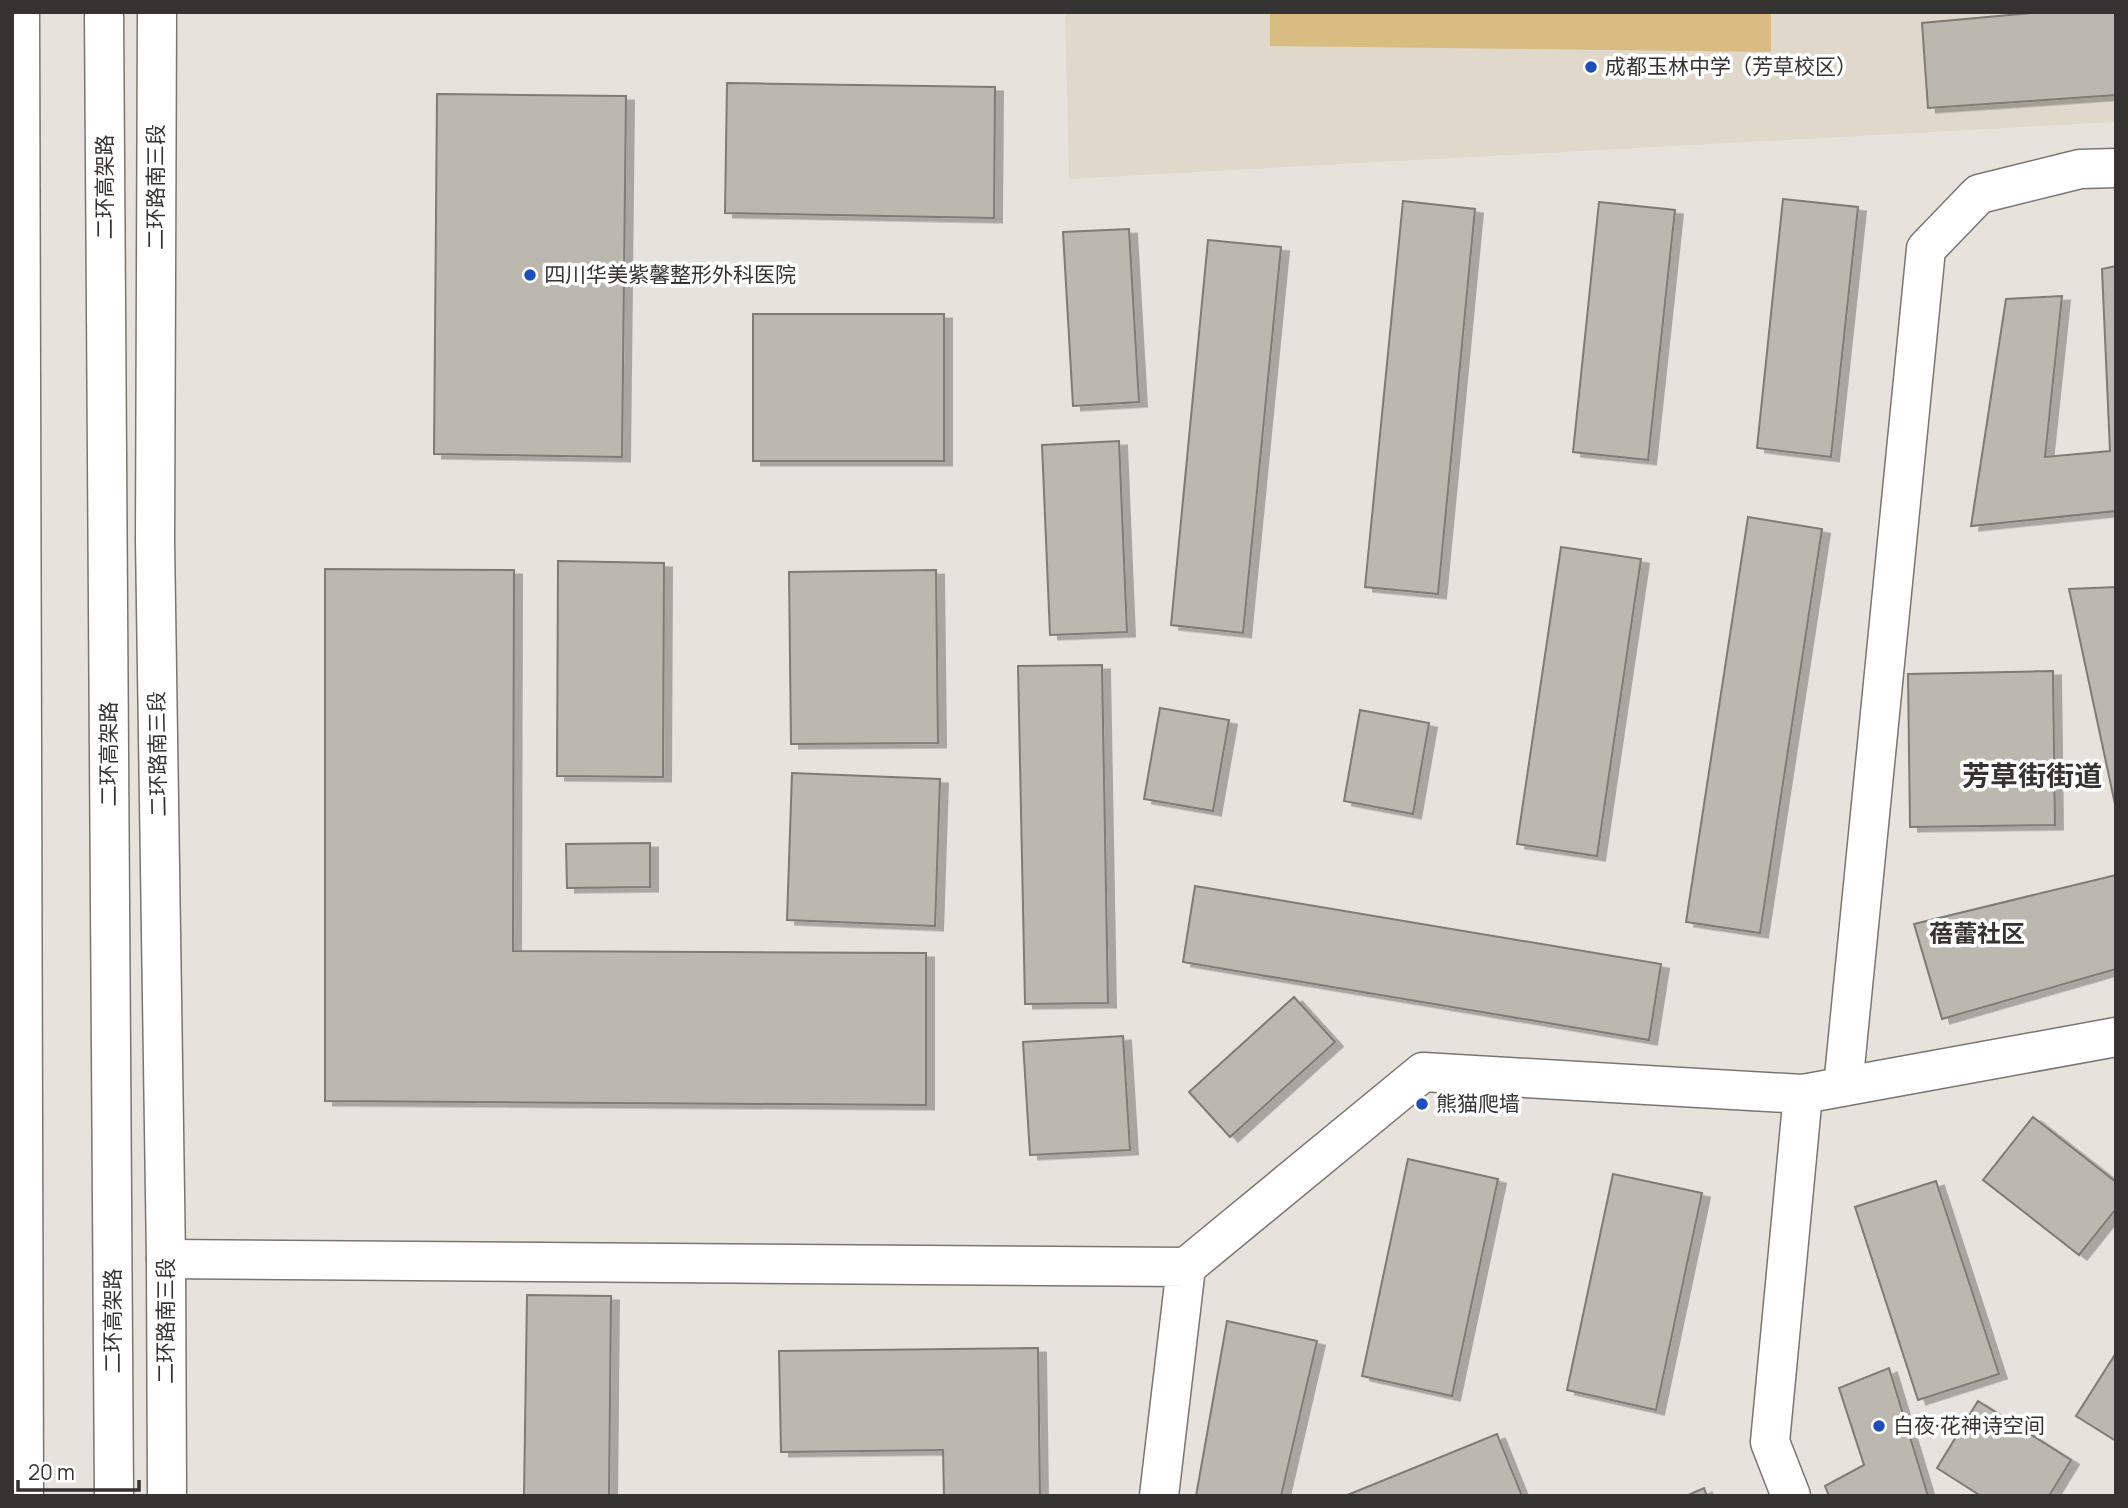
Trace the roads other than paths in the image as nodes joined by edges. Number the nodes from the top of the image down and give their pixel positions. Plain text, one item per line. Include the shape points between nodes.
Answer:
1 (20, 12) edge
2 (25, 12) edge
3 (104, 12) edge
4 (156, 12) edge
5 (2116, 168) edge
6 (21, 509) junction
7 (2116, 1037) edge
8 (1843, 1087) junction
9 (1803, 1094) junction
10 (166, 1259) junction
11 (1186, 1267) junction
12 (13, 1496) edge
13 (24, 1496) edge
14 (114, 1496) edge
15 (167, 1496) edge
16 (1158, 1496) edge
17 (1791, 1496) edge

1 - 6 main road, bridge
2 - 6 main road
3 - 14 main road, 二环高架路
4 - 10 main road, 二环路南三段 via 155,540
5 - 8 main road via 2080,169 1979,194 1926,249
6 - 12 main road
6 - 13 main road, bridge
7 - 8 main road
8 - 9 main road
9 - 11 main road via 1423,1072
9 - 17 main road via 1770,1442
10 - 11 main road
10 - 15 main road, 二环路南三段
11 - 16 main road

